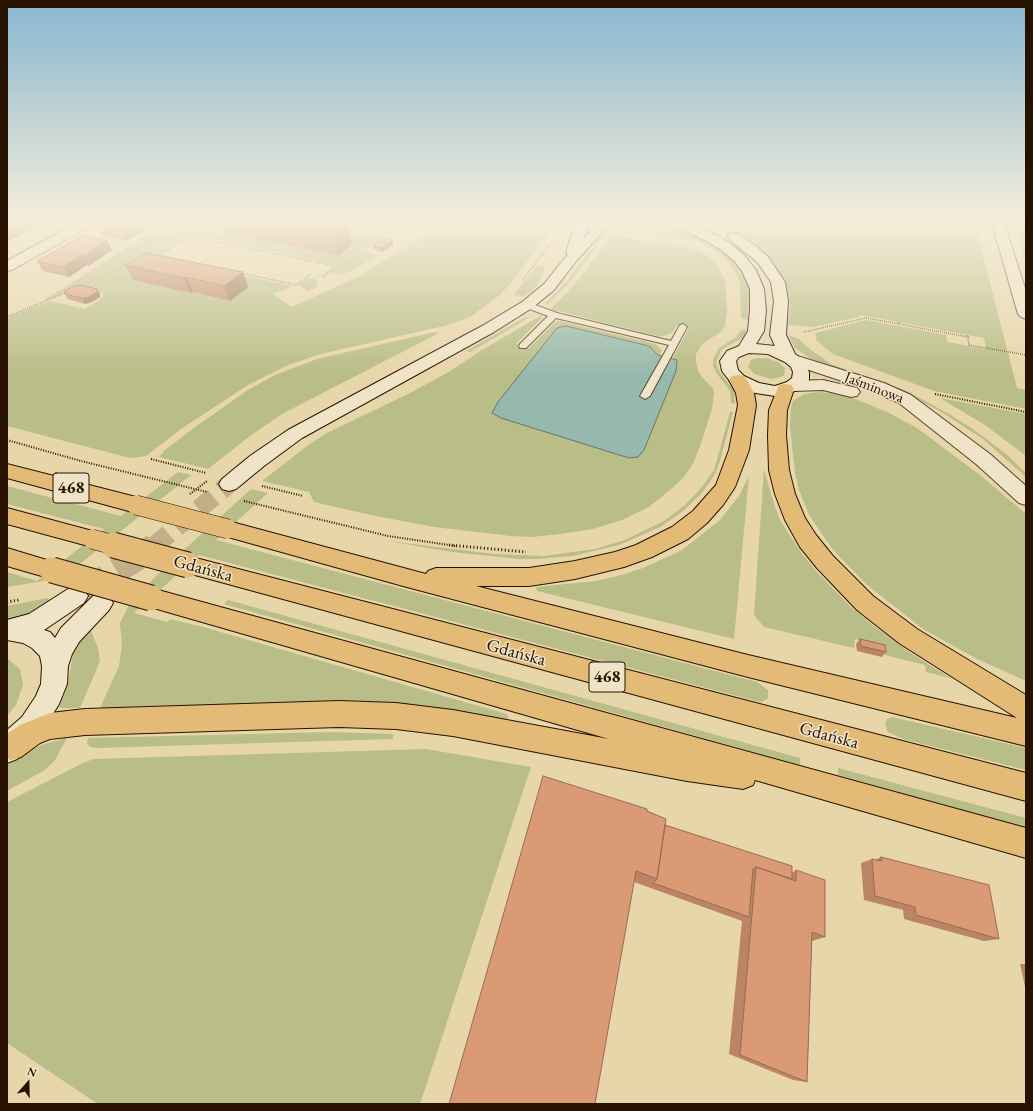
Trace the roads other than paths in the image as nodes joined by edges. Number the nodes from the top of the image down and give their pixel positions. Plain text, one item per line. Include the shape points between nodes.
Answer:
1 (561, 272) edge
2 (750, 272) edge
3 (772, 272) edge
4 (1013, 272) edge
5 (527, 305) junction
6 (1026, 314) edge
7 (554, 315) junction
8 (683, 327) dead end
9 (674, 344) junction
10 (523, 346) dead end
11 (745, 349) junction
12 (789, 357) junction
13 (738, 380) junction
14 (789, 388) junction
15 (645, 396) dead end
16 (947, 432) junction
17 (7, 472) edge
18 (229, 484) tunnel mouth
19 (1026, 498) edge
20 (7, 516) edge
21 (7, 557) edge
22 (403, 577) junction
23 (76, 596) tunnel mouth
24 (101, 603) tunnel mouth
25 (9, 630) edge
26 (55, 666) junction
27 (1026, 710) edge
28 (1026, 733) edge
29 (9, 748) edge
30 (816, 784) junction
31 (1026, 787) edge
32 (1026, 843) edge

1 - 5 main road via 549,287
2 - 11 main road via 757,289 758,310 756,331
3 - 12 main road via 778,282 781,301 778,335
4 - 6 main road
5 - 7 lane
5 - 18 main road via 508,318 295,434
7 - 9 lane
7 - 10 lane
8 - 9 lane
9 - 15 lane
11 - 12 main road, Jaśminowa via 771,350
11 - 13 main road via 733,354 728,361 730,371
12 - 14 main road via 798,365 801,372 800,380
12 - 16 main road, Jaśminowa via 878,386 905,399
13 - 14 main road, Jaśminowa via 765,390
13 - 22 main road via 745,393 747,406 739,450 730,474 716,500 680,533 644,551 616,561 575,570 529,577
14 - 16 main road, Jaśminowa via 823,385 841,389
14 - 27 main road via 778,410 779,470 795,520 808,541 865,603 908,636
16 - 19 main road, Jaśminowa via 983,459
17 - 22 main road, 468, bridge
20 - 31 main road, Gdańska / 468, bridge
21 - 30 main road, bridge
22 - 28 main road, 468 via 755,668
23 - 25 main road via 36,622
24 - 26 main road via 70,635
25 - 26 main road via 27,633 41,640 51,651
26 - 29 main road via 54,684 46,704 31,726
29 - 30 main road via 30,734 50,726 85,722 374,715 453,723 687,767
30 - 32 main road

